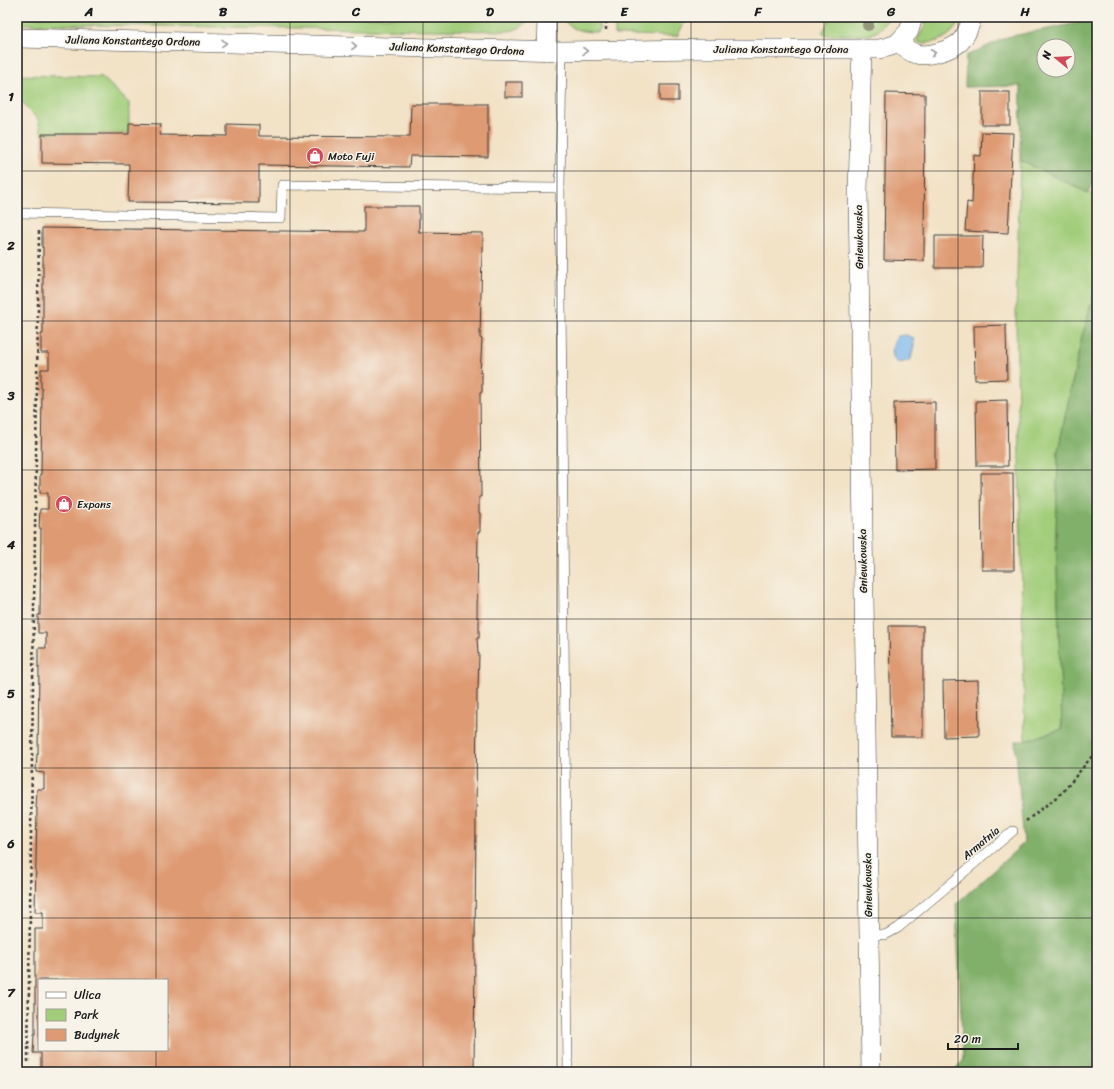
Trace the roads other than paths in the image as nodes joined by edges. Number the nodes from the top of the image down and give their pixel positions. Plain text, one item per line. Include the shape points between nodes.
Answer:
1 (547, 17) edge
2 (914, 17) edge
3 (972, 17) edge
4 (17, 38) edge
5 (897, 44) junction
6 (862, 49) junction
7 (554, 51) junction
8 (560, 188) junction
9 (17, 213) edge
10 (1013, 831) road end
11 (869, 934) junction
12 (568, 1072) edge
13 (871, 1072) edge

1 - 7 street
2 - 5 street via 909,31
5 -> 3 street via 918,54 936,54 960,42
4 -> 7 street, Juliana Konstantego Ordona
5 - 6 street, Juliana Konstantego Ordona via 879,49
7 -> 6 street, Juliana Konstantego Ordona
6 - 11 street, Gniewkowska via 858,191
7 - 8 lane
8 - 9 lane via 282,185 281,218
8 - 12 lane
10 - 11 lane, Armatnia via 898,928 885,935
11 - 13 street, Gniewkowska

